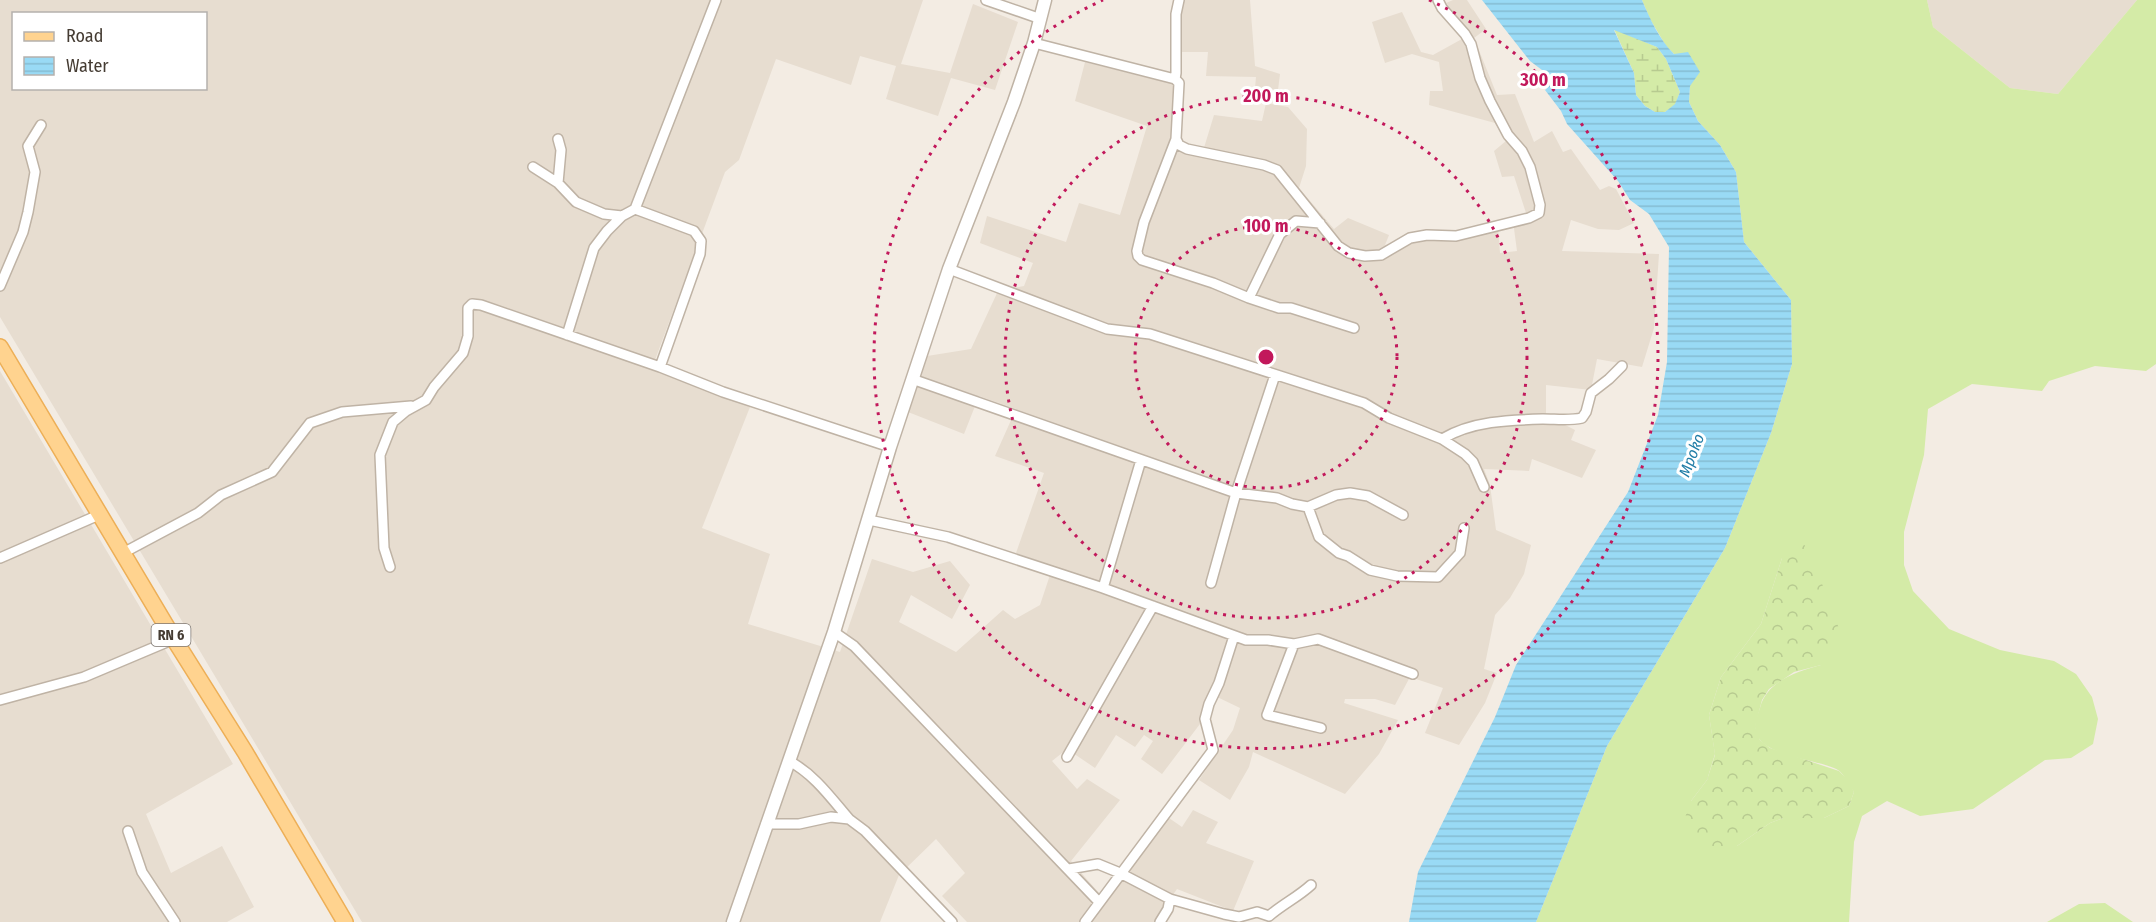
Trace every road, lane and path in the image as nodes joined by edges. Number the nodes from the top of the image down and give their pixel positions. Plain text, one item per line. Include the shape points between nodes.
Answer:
1 (716, 0) edge
2 (986, 0) edge
3 (1045, 0) edge
4 (1179, 0) edge
5 (1438, 0) edge
6 (1041, 19) junction
7 (1034, 43) junction
8 (1175, 79) junction
9 (41, 125) dead end
10 (558, 139) dead end
11 (1176, 139) junction
12 (533, 167) dead end
13 (558, 183) junction
14 (634, 209) junction
15 (622, 216) junction
16 (1320, 223) junction
17 (949, 269) junction
18 (0, 286) edge
19 (1249, 298) junction
20 (1354, 328) dead end
21 (567, 335) junction
22 (0, 347) edge
23 (1622, 366) dead end
24 (660, 367) junction
25 (1275, 375) junction
26 (912, 379) junction
27 (420, 405) junction
28 (1442, 439) junction
29 (890, 447) junction
30 (1141, 460) junction
31 (1484, 487) dead end
32 (1236, 493) junction
33 (1308, 507) junction
34 (101, 514) junction
35 (1403, 515) dead end
36 (869, 520) junction
37 (1464, 528) dead end
38 (123, 553) junction
39 (0, 558) edge
40 (390, 567) dead end
41 (1210, 583) dead end
42 (1103, 588) junction
43 (1153, 606) junction
44 (834, 632) junction
45 (1234, 636) junction
46 (174, 639) junction
47 (1294, 644) junction
48 (1413, 674) dead end
49 (0, 700) edge
50 (1321, 728) dead end
51 (1067, 757) dead end
52 (789, 761) junction
53 (849, 819) junction
54 (766, 824) junction
55 (128, 831) dead end
56 (1069, 870) junction
57 (1120, 873) junction
58 (1311, 885) dead end
59 (1170, 899) junction
60 (1099, 903) junction
61 (175, 922) edge
62 (345, 922) edge
63 (733, 922) edge
64 (952, 922) edge
65 (1085, 922) edge
66 (1160, 922) edge

1 - 14 street
2 - 6 street
3 - 6 street
4 - 8 street
5 - 16 street via 1471,44 1490,101 1530,167 1539,213 1518,222 1456,236 1410,238 1381,255 1365,256 1338,246
6 - 7 street
7 - 8 street
7 - 17 street
8 - 11 street via 1179,83
9 - 18 street via 28,146 35,172 23,232
10 - 13 street
11 - 16 street via 1187,149 1277,170
11 - 19 street via 1144,222 1138,256
12 - 13 street
13 - 15 street via 576,202 604,214
14 - 15 street
14 - 24 street via 694,231 701,242
15 - 21 street via 594,248
16 - 19 street via 1296,220 1280,234
17 - 25 street via 1107,328 1150,334
17 - 26 street
19 - 20 street
21 - 24 street
21 - 27 street via 472,304 468,308 468,336 463,352
22 - 34 main road, RN 6
23 - 28 street via 1594,389 1582,418 1483,424
24 - 29 street
25 - 28 street via 1364,403 1389,418
25 - 32 street
26 - 29 street
26 - 30 street
27 - 38 street via 360,409 310,423 272,472 221,495 198,513
27 - 40 street via 393,422 380,455 384,549
28 - 31 street via 1473,462
29 - 36 street
30 - 32 street
30 - 42 street
32 - 33 street
32 - 41 street
33 - 35 street via 1350,493 1368,496
33 - 37 street via 1319,537 1334,550 1370,570 1397,576 1438,577 1460,553
34 - 38 main road, RN 6
34 - 39 street
36 - 42 street via 948,537
36 - 44 street
38 - 46 main road, RN 6
42 - 43 street
43 - 45 street
43 - 51 street
44 - 52 street
44 - 56 street via 854,646
45 - 47 street
45 - 57 street via 1205,719 1213,750
46 - 49 street via 84,677
46 - 62 main road, RN 6
47 - 48 street via 1318,639
47 - 50 street via 1267,715
52 - 53 street via 812,777
52 - 54 street
53 - 54 street
53 - 64 street
54 - 63 street
55 - 61 street via 142,872
56 - 57 street via 1098,864
56 - 60 street
57 - 59 street
57 - 60 street
58 - 59 street via 1269,916 1257,912 1239,917
59 - 66 street
60 - 65 street

